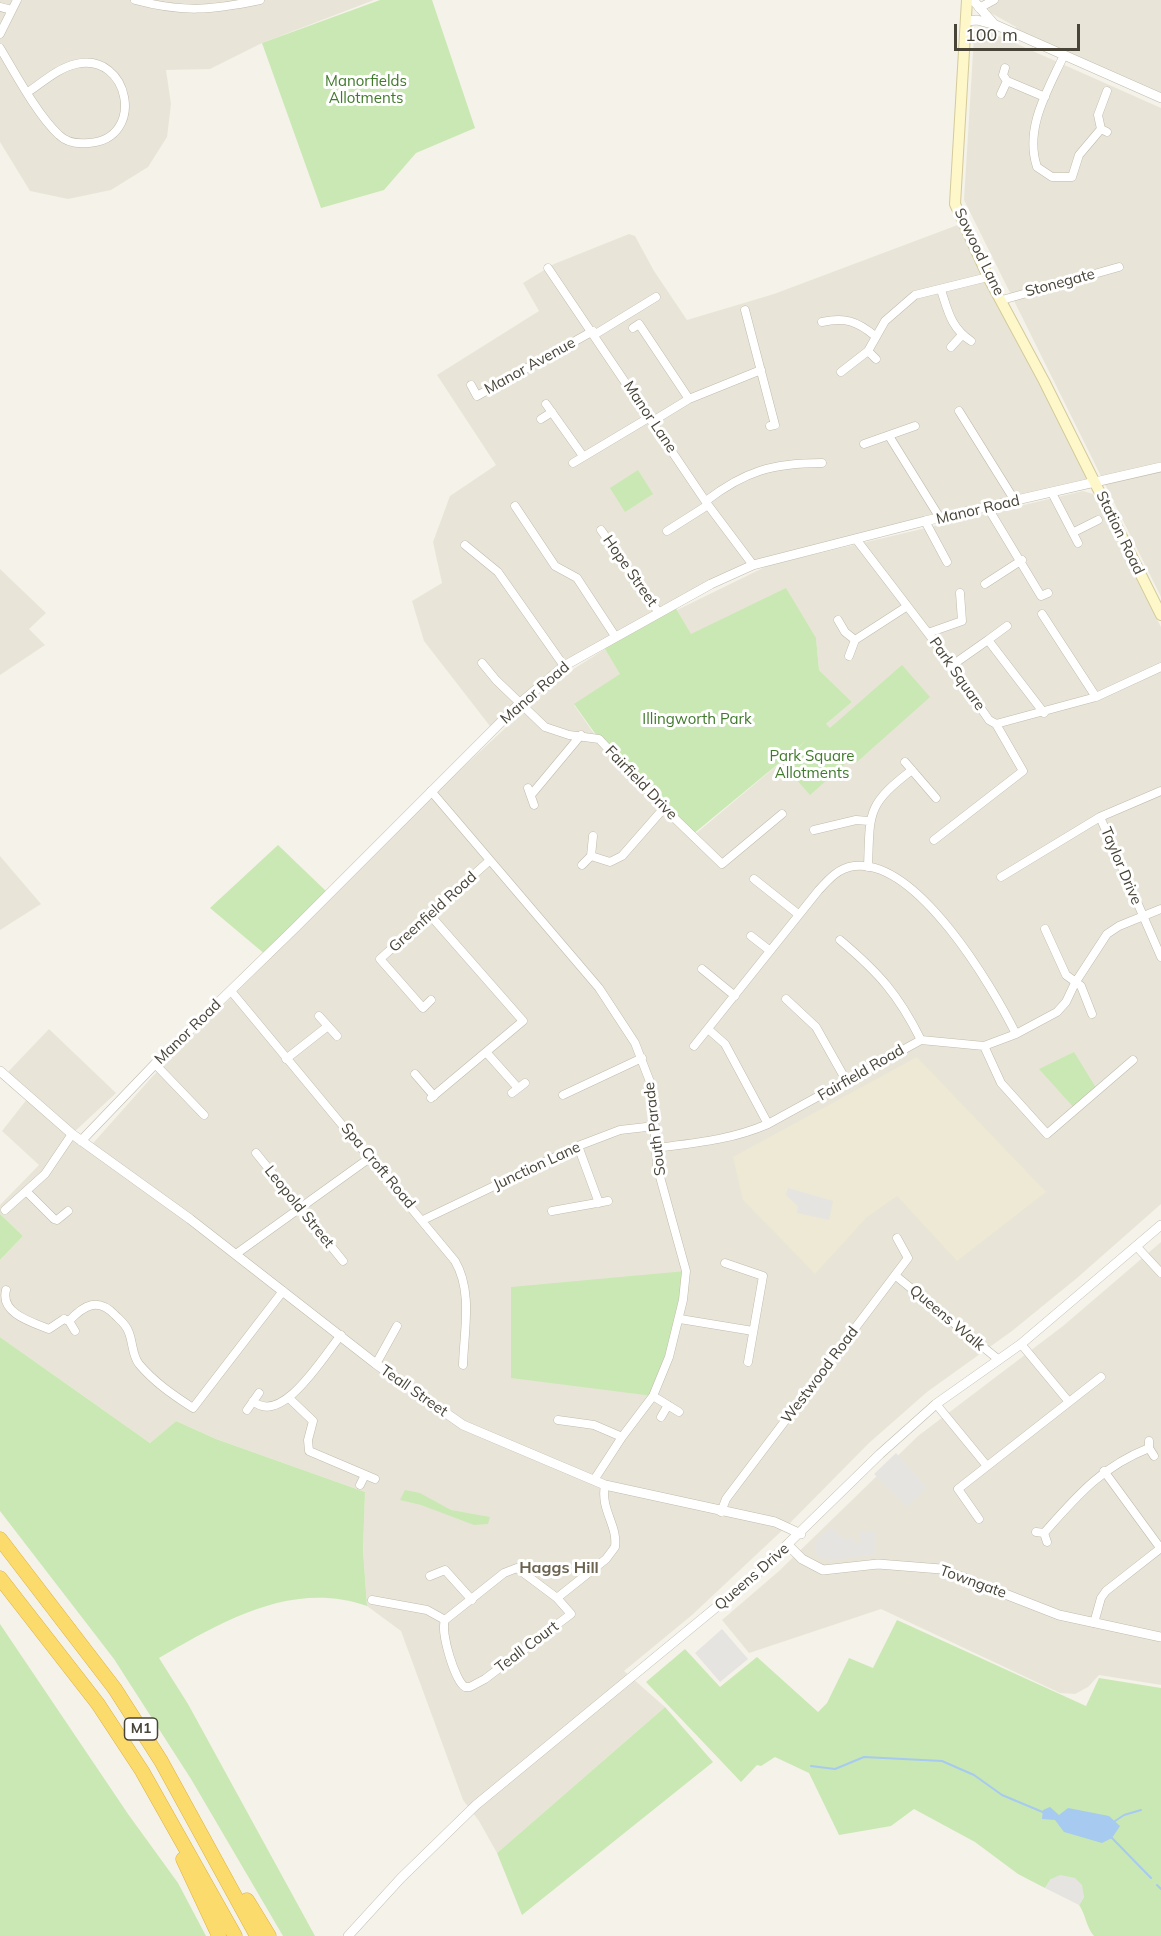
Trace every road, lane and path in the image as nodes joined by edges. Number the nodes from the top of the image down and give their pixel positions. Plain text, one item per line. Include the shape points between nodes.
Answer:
1 (17, 0) edge
2 (135, 0) edge
3 (260, 0) edge
4 (967, 0) edge
5 (994, 0) edge
6 (976, 4) edge
7 (0, 7) edge
8 (12, 10) junction
9 (966, 21) junction
10 (996, 26) junction
11 (0, 34) edge
12 (0, 48) edge
13 (1064, 55) junction
14 (1005, 68) dead end
15 (1006, 81) junction
16 (1107, 91) dead end
17 (28, 92) junction
18 (1001, 93) dead end
19 (1045, 97) junction
20 (1161, 98) edge
21 (1119, 267) dead end
22 (549, 268) dead end
23 (988, 277) junction
24 (941, 290) junction
25 (656, 297) dead end
26 (1002, 300) junction
27 (843, 308) dead end
28 (745, 310) dead end
29 (843, 319) junction
30 (822, 322) dead end
31 (633, 328) dead end
32 (593, 333) junction
33 (962, 335) junction
34 (875, 336) junction
35 (971, 341) dead end
36 (951, 347) dead end
37 (868, 351) junction
38 (876, 359) dead end
39 (761, 370) junction
40 (841, 372) dead end
41 (471, 386) dead end
42 (689, 399) junction
43 (546, 404) dead end
44 (959, 411) dead end
45 (552, 412) junction
46 (541, 418) dead end
47 (651, 419) junction
48 (770, 426) dead end
49 (915, 426) dead end
50 (889, 436) junction
51 (864, 444) dead end
52 (584, 456) junction
53 (573, 463) dead end
54 (822, 463) dead end
55 (1161, 467) edge
56 (1096, 483) junction
57 (1052, 493) junction
58 (1015, 501) junction
59 (707, 503) junction
60 (515, 506) dead end
61 (988, 508) junction
62 (940, 518) junction
63 (1098, 520) dead end
64 (925, 521) junction
65 (601, 530) dead end
66 (667, 531) dead end
67 (1074, 532) junction
68 (856, 539) junction
69 (1078, 543) dead end
70 (465, 545) dead end
71 (1022, 560) junction
72 (947, 562) dead end
73 (753, 565) junction
74 (985, 584) dead end
75 (960, 593) dead end
76 (1048, 593) dead end
77 (1157, 601) edge
78 (906, 607) junction
79 (659, 613) junction
80 (1042, 614) dead end
81 (1161, 615) edge
82 (838, 620) dead end
83 (1007, 626) dead end
84 (928, 633) junction
85 (615, 636) junction
86 (855, 640) junction
87 (988, 640) junction
88 (849, 656) dead end
89 (482, 663) dead end
90 (564, 666) junction
91 (951, 666) junction
92 (1161, 667) edge
93 (1096, 697) junction
94 (519, 704) junction
95 (1044, 713) junction
96 (996, 724) junction
97 (582, 735) junction
98 (905, 762) dead end
99 (912, 770) junction
100 (431, 791) junction
101 (1158, 792) edge
102 (936, 798) dead end
103 (1159, 802) dead end
104 (534, 805) dead end
105 (664, 808) junction
106 (782, 814) dead end
107 (1100, 817) junction
108 (869, 821) junction
109 (814, 830) dead end
110 (593, 836) dead end
111 (934, 840) dead end
112 (591, 856) junction
113 (1036, 856) junction
114 (489, 861) junction
115 (582, 865) dead end
116 (1041, 866) dead end
117 (868, 867) junction
118 (1001, 877) dead end
119 (754, 879) dead end
120 (1161, 909) edge
121 (798, 914) junction
122 (430, 915) junction
123 (1141, 915) junction
124 (1044, 929) dead end
125 (751, 936) dead end
126 (840, 940) dead end
127 (769, 950) junction
128 (1161, 957) edge
129 (702, 969) dead end
130 (1075, 983) junction
131 (231, 991) junction
132 (735, 996) junction
133 (786, 999) dead end
134 (431, 1000) dead end
135 (1092, 1014) dead end
136 (319, 1016) dead end
137 (328, 1026) junction
138 (708, 1029) junction
139 (1016, 1034) junction
140 (337, 1036) dead end
141 (921, 1040) junction
142 (694, 1046) dead end
143 (984, 1046) junction
144 (486, 1052) junction
145 (642, 1058) junction
146 (286, 1059) junction
147 (1133, 1060) dead end
148 (155, 1064) junction
149 (0, 1071) edge
150 (415, 1074) dead end
151 (847, 1082) junction
152 (518, 1088) dead end
153 (563, 1095) dead end
154 (204, 1115) dead end
155 (768, 1124) junction
156 (655, 1126) junction
157 (72, 1134) junction
158 (81, 1141) junction
159 (578, 1146) junction
160 (656, 1148) junction
161 (256, 1153) dead end
162 (371, 1157) junction
163 (27, 1192) junction
164 (608, 1201) dead end
165 (599, 1203) junction
166 (300, 1209) junction
167 (5, 1210) dead end
168 (68, 1210) dead end
169 (552, 1211) dead end
170 (57, 1220) junction
171 (423, 1220) junction
172 (1161, 1225) edge
173 (59, 1229) dead end
174 (897, 1239) dead end
175 (1137, 1247) junction
176 (236, 1254) junction
177 (343, 1261) dead end
178 (725, 1263) dead end
179 (1161, 1273) edge
180 (896, 1276) junction
181 (6, 1290) dead end
182 (283, 1291) junction
183 (64, 1319) junction
184 (680, 1319) junction
185 (75, 1331) dead end
186 (753, 1331) junction
187 (341, 1335) junction
188 (402, 1338) dead end
189 (1021, 1344) junction
190 (999, 1360) junction
191 (218, 1362) dead end
192 (748, 1362) dead end
193 (376, 1364) junction
194 (463, 1365) dead end
195 (226, 1366) junction
196 (1101, 1377) dead end
197 (260, 1393) dead end
198 (653, 1396) junction
199 (290, 1399) junction
200 (253, 1401) junction
201 (1069, 1402) junction
202 (936, 1404) junction
203 (668, 1405) junction
204 (246, 1410) dead end
205 (679, 1412) dead end
206 (661, 1416) dead end
207 (558, 1420) dead end
208 (622, 1437) junction
209 (1151, 1448) dead end
210 (987, 1466) junction
211 (1104, 1471) junction
212 (364, 1474) junction
213 (375, 1479) dead end
214 (594, 1480) junction
215 (360, 1485) dead end
216 (605, 1485) junction
217 (721, 1512) junction
218 (980, 1519) dead end
219 (801, 1534) junction
220 (0, 1539) edge
221 (1047, 1542) dead end
222 (788, 1545) junction
223 (1161, 1549) edge
224 (430, 1576) dead end
225 (0, 1578) edge
226 (557, 1598) junction
227 (372, 1600) dead end
228 (472, 1600) junction
229 (445, 1620) junction
230 (1094, 1623) junction
231 (1161, 1637) edge
232 (161, 1761) junction
233 (142, 1772) junction
234 (219, 1936) edge
235 (235, 1936) edge
236 (257, 1936) edge
237 (269, 1936) edge
238 (348, 1936) edge

1 - 8 street
2 - 3 street via 179,10 226,8
4 - 9 main road, Sowood Lane
5 - 6 street
6 - 10 street
7 - 8 street
8 - 11 street
9 - 10 street
9 - 23 main road, Sowood Lane via 955,204
10 - 13 street
12 - 17 street
13 - 19 street
13 - 20 street
14 - 15 street
15 - 18 street
15 - 19 street
16 - 19 street via 1098,115 1104,131 1079,154 1072,177 1046,175 1035,160 1037,114
17 - 17 street via 60,136 70,142 98,142 111,136 119,127 127,99 113,74 90,63 62,69
21 - 26 street, Stonegate
22 - 32 street, Manor Lane
23 - 24 street
23 - 26 main road, Sowood Lane
24 - 33 street via 949,317
24 - 34 street via 924,291 907,300
25 - 32 street
26 - 56 main road, Sowood Lane
27 - 29 street
28 - 39 street
29 - 30 street
29 - 34 street via 861,325
31 - 42 street via 639,324
32 - 41 street, Manor Avenue via 477,396
32 - 47 street, Manor Lane
33 - 35 street
33 - 36 street
34 - 37 street
37 - 38 street
37 - 40 street
39 - 42 street
39 - 48 street via 776,425
42 - 47 street
43 - 45 street
44 - 58 street
45 - 46 street
45 - 52 street
47 - 52 street
47 - 59 street, Manor Lane
49 - 50 street
50 - 51 street
50 - 62 street
52 - 53 street
54 - 59 street via 788,464 751,472
55 - 56 street, Manor Road
56 - 57 street, Manor Road
56 - 77 main road, Station Road
57 - 58 street, Manor Road
57 - 67 street
58 - 61 street, Manor Road
59 - 66 street
59 - 73 street, Manor Lane
60 - 85 street via 555,566 577,578
61 - 62 street, Manor Road
61 - 71 street
62 - 64 street, Manor Road
63 - 67 street
64 - 68 street, Manor Road
64 - 72 street
65 - 79 street, Hope Street
67 - 69 street
68 - 73 street, Manor Road
68 - 78 street, Park Square
70 - 90 street via 498,572
71 - 74 street
71 - 76 street via 1041,596
73 - 79 street, Manor Road
75 - 84 street via 962,621
77 - 81 main road, Station Road
78 - 84 street, Park Square
78 - 86 street
79 - 85 street, Manor Road
80 - 93 street
82 - 86 street
83 - 87 street
84 - 91 street, Park Square
85 - 90 street, Manor Road
86 - 88 street
87 - 91 street
87 - 95 street
89 - 94 street, Fairfield Drive
90 - 94 street, Manor Road
91 - 96 street, Park Square
92 - 93 street, Park Square
93 - 95 street, Park Square
94 - 97 street, Fairfield Drive via 545,727
94 - 100 street, Manor Road
95 - 96 street, Park Square
96 - 111 street via 1023,771
97 - 104 street via 530,791
97 - 105 street, Fairfield Drive via 599,739
98 - 99 street
99 - 102 street
99 - 108 street via 887,791
100 - 114 street, South Parade
100 - 131 street, Manor Road
101 - 103 street
101 - 107 street
105 - 106 street, Fairfield Drive via 722,864
105 - 112 street via 622,856 610,862
107 - 113 street
107 - 123 street, Taylor Drive
108 - 109 street via 856,820
108 - 117 street
110 - 112 street
112 - 115 street
113 - 116 street
113 - 118 street
114 - 122 street, Greenfield Road
114 - 145 street, South Parade via 599,987
117 - 121 street via 855,866 833,874
117 - 139 street via 888,873 927,903 943,921 972,958
119 - 121 street
120 - 123 street, Fairfield Road
121 - 127 street
122 - 134 street, Greenfield Road via 380,959 423,1008
122 - 144 street via 522,1021
123 - 128 street, Taylor Drive
123 - 130 street, Fairfield Road via 1107,934
124 - 130 street via 1066,975
125 - 127 street
126 - 141 street via 894,991
127 - 132 street
129 - 132 street
130 - 135 street via 1081,986
130 - 139 street, Fairfield Road via 1058,1012
131 - 146 street, Spa Croft Road
131 - 148 street, Manor Road
132 - 138 street
133 - 151 street via 816,1026
136 - 137 street
137 - 140 street
137 - 146 street
138 - 142 street
138 - 155 street via 725,1044
139 - 143 street, Fairfield Road
141 - 143 street, Fairfield Road
141 - 151 street, Fairfield Road
143 - 147 street via 1001,1083 1047,1134
144 - 150 street via 433,1097
144 - 152 street
145 - 153 street
145 - 156 street, South Parade via 652,1087
146 - 162 street, Spa Croft Road
148 - 154 street
148 - 158 street, Manor Road
149 - 157 street, Teall Street
151 - 155 street, Fairfield Road
155 - 160 street, Fairfield Road via 730,1138
156 - 159 street, Junction Lane via 620,1130
156 - 160 street, South Parade
157 - 158 street, Teall Street
157 - 163 street via 45,1174
158 - 176 street, Teall Street
159 - 165 street
159 - 171 street, Junction Lane
160 - 184 street, South Parade via 657,1166 686,1270
161 - 166 street, Leopold Street
162 - 166 street
162 - 171 street, Spa Croft Road
163 - 167 street
163 - 170 street
164 - 165 street
165 - 169 street
166 - 176 street
166 - 177 street, Leopold Street
168 - 170 street
170 - 173 street
171 - 194 street, Spa Croft Road via 463,1275
172 - 175 street, Queens Drive
174 - 180 street, Westwood Road via 908,1258
175 - 179 street
175 - 189 street, Queens Drive
176 - 182 street, Teall Street
178 - 186 street via 763,1276
180 - 190 street, Queens Walk
180 - 217 street, Westwood Road via 726,1499
181 - 183 street via 4,1305 14,1313 50,1329
182 - 187 street, Teall Street
182 - 195 street
183 - 185 street
183 - 195 street via 91,1304 111,1310 128,1329 137,1362 193,1408
184 - 186 street
184 - 198 street, South Parade
186 - 192 street
187 - 193 street, Teall Street
187 - 199 street
188 - 193 street via 396,1329
189 - 190 street, Queens Drive
189 - 201 street
190 - 202 street, Queens Drive
191 - 195 street
193 - 214 street, Teall Street via 463,1425
196 - 201 street
197 - 200 street
198 - 203 street
198 - 208 street, South Parade
199 - 200 street via 271,1406
199 - 212 street via 313,1421 309,1451
200 - 204 street
201 - 210 street
202 - 210 street
202 - 219 street, Queens Drive
203 - 205 street
203 - 206 street
207 - 208 street via 594,1425
208 - 214 street, South Parade
209 - 211 street
210 - 218 street via 958,1489
211 - 221 street via 1040,1533
211 - 223 street
212 - 213 street
212 - 215 street
214 - 216 street, Teall Street
216 - 217 street, Teall Street
216 - 226 street via 602,1498 615,1547 606,1559
217 - 219 street, Teall Street via 775,1522
219 - 222 street, Queens Drive
220 - 232 highway, M1 via 115,1689
222 - 230 street, Towngate via 802,1559 824,1570 878,1564 941,1569 1059,1615
222 - 238 street, Queens Drive via 476,1805
223 - 230 street via 1106,1591
224 - 228 street via 445,1570
225 - 233 highway, M1 via 98,1704
226 - 228 street, Teall Court via 517,1568 504,1573
226 - 229 street, Teall Court via 571,1614 470,1687 458,1679 442,1633
227 - 229 street via 427,1610
228 - 229 street, Teall Court
230 - 231 street, Towngate
232 - 236 highway, M1
232 - 237 highway
233 - 234 highway
233 - 235 highway, M1

